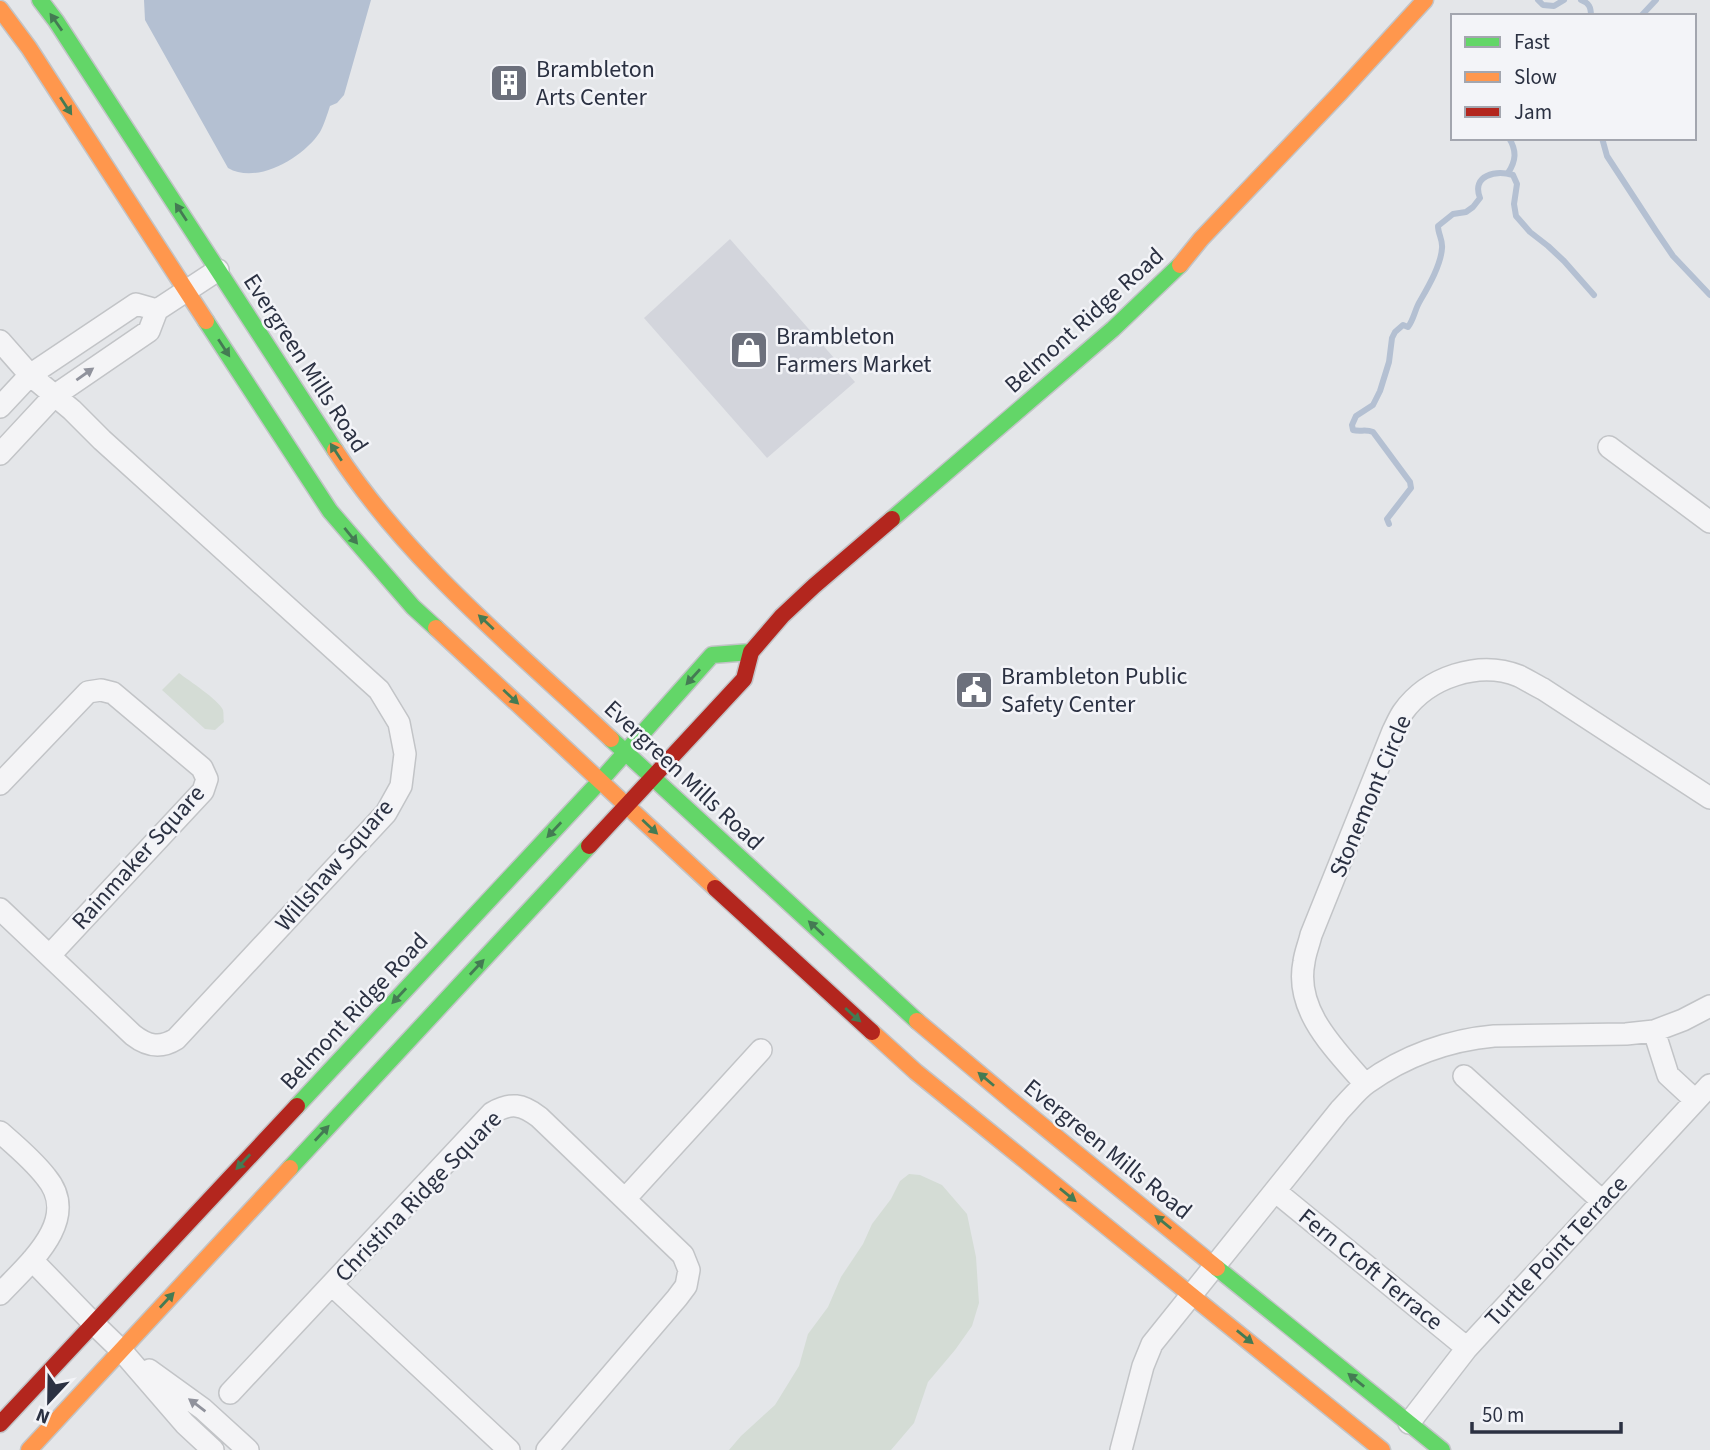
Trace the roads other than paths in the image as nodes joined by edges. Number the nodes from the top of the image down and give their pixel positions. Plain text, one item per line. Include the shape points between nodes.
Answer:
1 (40, 0) edge
2 (1425, 0) edge
3 (0, 9) edge
4 (219, 270) junction
5 (186, 291) junction
6 (157, 310) junction
7 (0, 341) edge
8 (30, 375) junction
9 (54, 396) junction
10 (0, 407) edge
11 (1609, 447) dead end
12 (0, 454) edge
13 (1710, 522) edge
14 (751, 652) junction
15 (625, 752) junction
16 (653, 778) junction
17 (601, 780) junction
18 (0, 783) edge
19 (1710, 798) edge
20 (627, 806) junction
21 (0, 909) edge
22 (50, 956) junction
23 (1710, 1006) edge
24 (1654, 1031) junction
25 (761, 1050) dead end
26 (1464, 1076) dead end
27 (1365, 1084) junction
28 (1703, 1092) edge
29 (0, 1132) edge
30 (1275, 1191) junction
31 (625, 1199) junction
32 (1602, 1201) junction
33 (32, 1260) junction
34 (1216, 1265) junction
35 (332, 1285) junction
36 (0, 1294) edge
37 (1192, 1294) junction
38 (93, 1323) junction
39 (1467, 1348) junction
40 (121, 1350) junction
41 (230, 1393) dead end
42 (1409, 1423) junction
43 (0, 1424) edge
44 (29, 1450) edge
45 (213, 1450) edge
46 (248, 1450) edge
47 (509, 1450) edge
48 (547, 1450) edge
49 (1121, 1450) edge
50 (1382, 1450) edge
51 (1442, 1450) edge

4 -> 1 main road, Evergreen Mills Road
2 - 14 main road, Belmont Ridge Road via 1148,297 814,586
3 -> 5 main road
4 - 5 street
15 -> 4 main road, Evergreen Mills Road via 413,551 350,473
5 - 6 street
5 -> 17 main road via 330,511 362,549 413,607
6 - 8 street via 136,304
9 -> 6 street via 149,331
7 - 8 street, Willshaw Square
8 - 9 street, Willshaw Square
8 - 10 street
9 - 12 street
9 - 22 street, Willshaw Square via 379,690 399,723 405,754 401,786 386,813 169,1044 156,1046 133,1035
11 - 13 street
14 -> 15 main road, Belmont Ridge Road via 712,655
14 - 16 main road, Belmont Ridge Road via 744,679
15 - 16 main road, Evergreen Mills Road
15 - 17 main road, Belmont Ridge Road
16 - 20 main road, Belmont Ridge Road
34 -> 16 main road, Evergreen Mills Road via 899,1006
17 - 20 main road
17 -> 38 main road, Belmont Ridge Road
18 - 22 street, Rainmaker Square via 88,692 101,691 113,693 202,768 207,779 203,791
19 - 27 street, Stonemont Circle via 1518,675 1470,671 1446,677 1415,699 1393,731 1311,935 1302,976 1314,1021
20 -> 37 main road via 916,1072
40 -> 20 main road, Belmont Ridge Road
21 - 22 street, Willshaw Square
23 - 24 street
24 - 27 street via 1475,1038 1419,1055
24 - 28 street via 1668,1075
25 - 31 street
26 - 32 street
27 - 30 street
28 - 32 street, Turtle Point Terrace
29 - 33 street via 57,1194 52,1234
30 - 34 street
30 - 39 street, Fern Croft Terrace
31 - 35 street, Christina Ridge Square via 539,1117 516,1105 503,1106
31 - 48 street, Christina Ridge Square via 683,1255 689,1270 686,1286
32 - 39 street, Turtle Point Terrace
33 - 36 street
33 - 38 street
34 - 37 street
42 -> 34 main road, Evergreen Mills Road
35 - 41 street, Christina Ridge Square
35 - 47 street
37 - 49 street via 1152,1344
37 -> 50 main road
38 - 40 street
38 - 43 main road, Belmont Ridge Road
39 - 42 street, Turtle Point Terrace
40 - 44 main road, Belmont Ridge Road
40 - 45 street
46 -> 40 street via 203,1409
42 - 51 main road, Evergreen Mills Road

